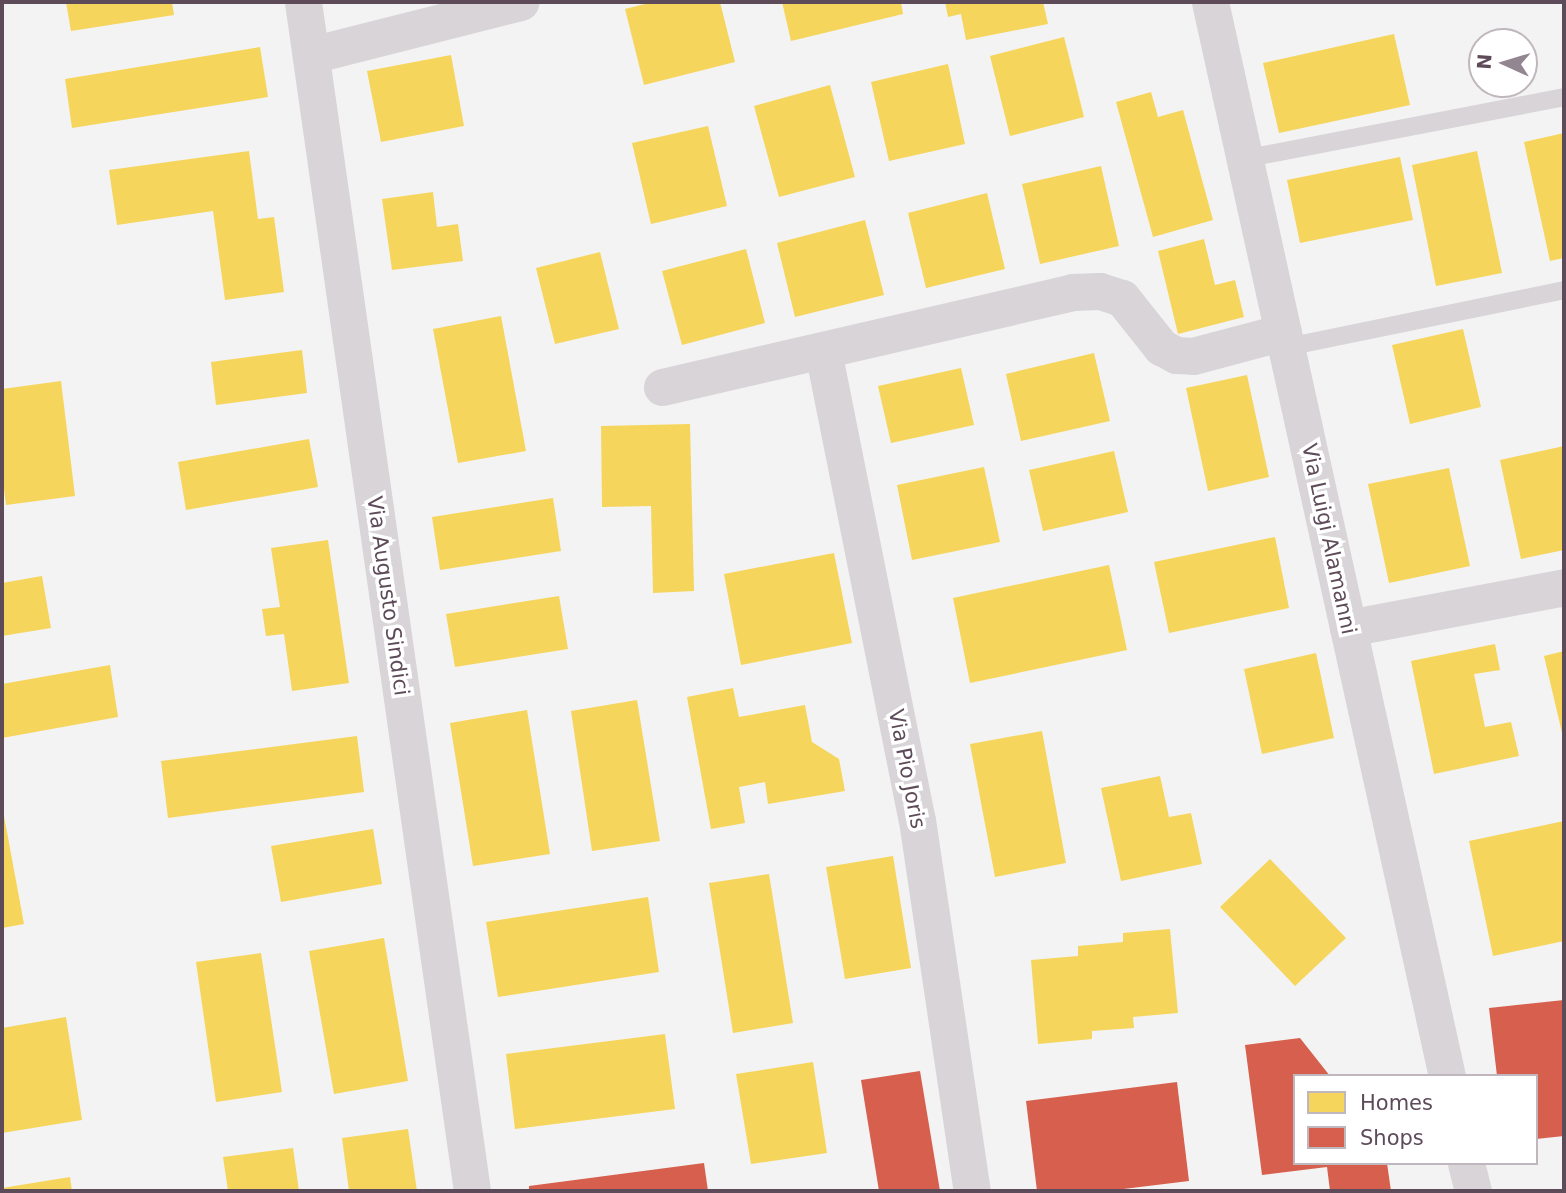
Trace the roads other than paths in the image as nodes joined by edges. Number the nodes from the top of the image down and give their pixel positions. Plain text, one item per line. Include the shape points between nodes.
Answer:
1 (303, 2) edge
2 (520, 2) edge
3 (1209, 2) edge
4 (311, 55) junction
5 (1564, 97) edge
6 (1243, 159) junction
7 (1564, 290) edge
8 (1285, 339) junction
9 (824, 351) junction
10 (662, 387) dead end
11 (1564, 587) edge
12 (1348, 628) junction
13 (1447, 1074) edge
14 (1466, 1165) edge
15 (472, 1191) edge
16 (972, 1191) edge
17 (1473, 1191) edge

1 - 4 street, Via Augusto Sindici
2 - 4 street
3 - 6 street, Via Luigi Alamanni
4 - 15 street, Via Augusto Sindici
5 - 6 lane
6 - 8 street, Via Luigi Alamanni
7 - 8 lane
8 - 9 street via 1176,355 1161,347 1122,298 1094,291 1072,292
8 - 12 street, Via Luigi Alamanni
9 - 10 street
9 - 16 street, Via Pio Joris via 917,820
11 - 12 street
12 - 13 street, Via Luigi Alamanni
14 - 17 street

